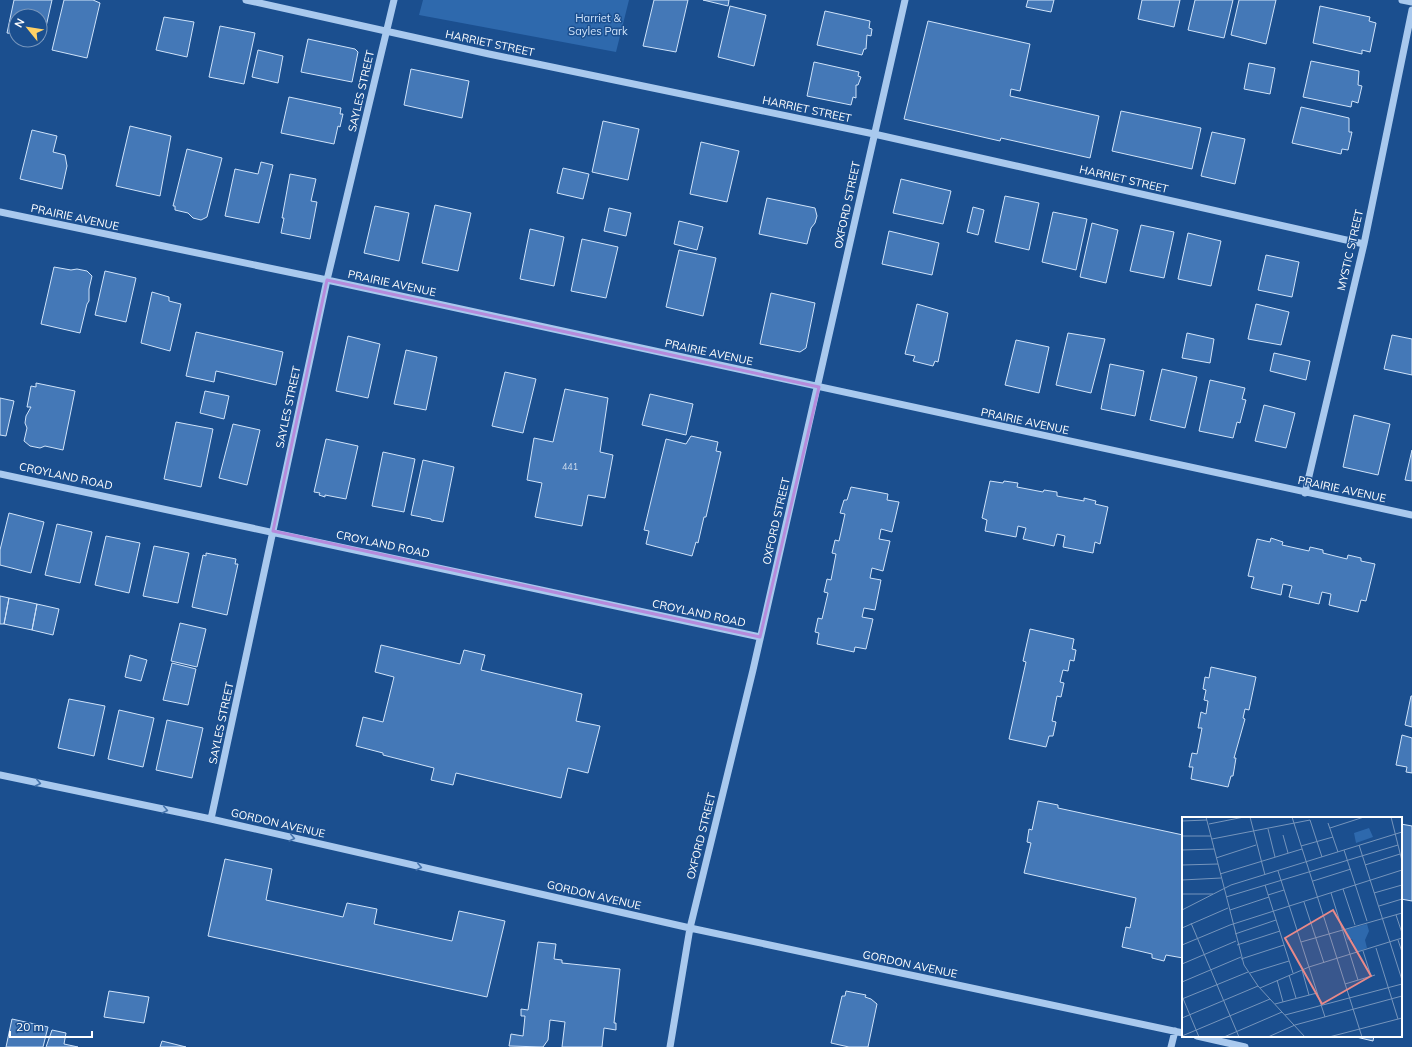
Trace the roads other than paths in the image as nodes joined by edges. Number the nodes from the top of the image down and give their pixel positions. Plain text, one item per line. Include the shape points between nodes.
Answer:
1 (246, 0) edge
2 (394, 0) edge
3 (906, 0) edge
4 (1402, 0) edge
5 (1412, 2) edge
6 (1412, 10) edge
7 (386, 32) junction
8 (874, 134) junction
9 (0, 212) edge
10 (1364, 244) junction
11 (326, 280) junction
12 (819, 387) junction
13 (0, 474) edge
14 (1305, 493) junction
15 (1412, 516) edge
16 (273, 531) junction
17 (760, 637) junction
18 (0, 775) edge
19 (211, 819) junction
20 (690, 928) junction
21 (1175, 1031) junction
22 (1182, 1033) edge
23 (1201, 1037) edge
24 (670, 1047) edge
25 (1171, 1047) edge
26 (1245, 1047) edge

1 - 7 street, HARRIET STREET
2 - 7 street, SAYLES STREET
3 - 8 street, OXFORD STREET
4 - 5 street
6 - 10 street, MYSTIC STREET
7 - 8 street, HARRIET STREET
7 - 11 street, SAYLES STREET
8 - 10 street, HARRIET STREET
8 - 12 street, OXFORD STREET
9 - 11 street, PRAIRIE AVENUE
10 - 14 street, MYSTIC STREET
11 - 12 street, PRAIRIE AVENUE
11 - 16 street, SAYLES STREET
12 - 14 street, PRAIRIE AVENUE
12 - 17 street, OXFORD STREET
13 - 16 street, CROYLAND ROAD
14 - 15 street, PRAIRIE AVENUE
16 - 17 street, CROYLAND ROAD
16 - 19 street, SAYLES STREET
17 - 20 street, OXFORD STREET
18 -> 19 street, GORDON AVENUE
19 -> 20 street, GORDON AVENUE
20 - 21 street, GORDON AVENUE
20 - 24 street, OXFORD STREET
21 - 22 street, GORDON AVENUE
21 - 25 street
23 - 26 street

